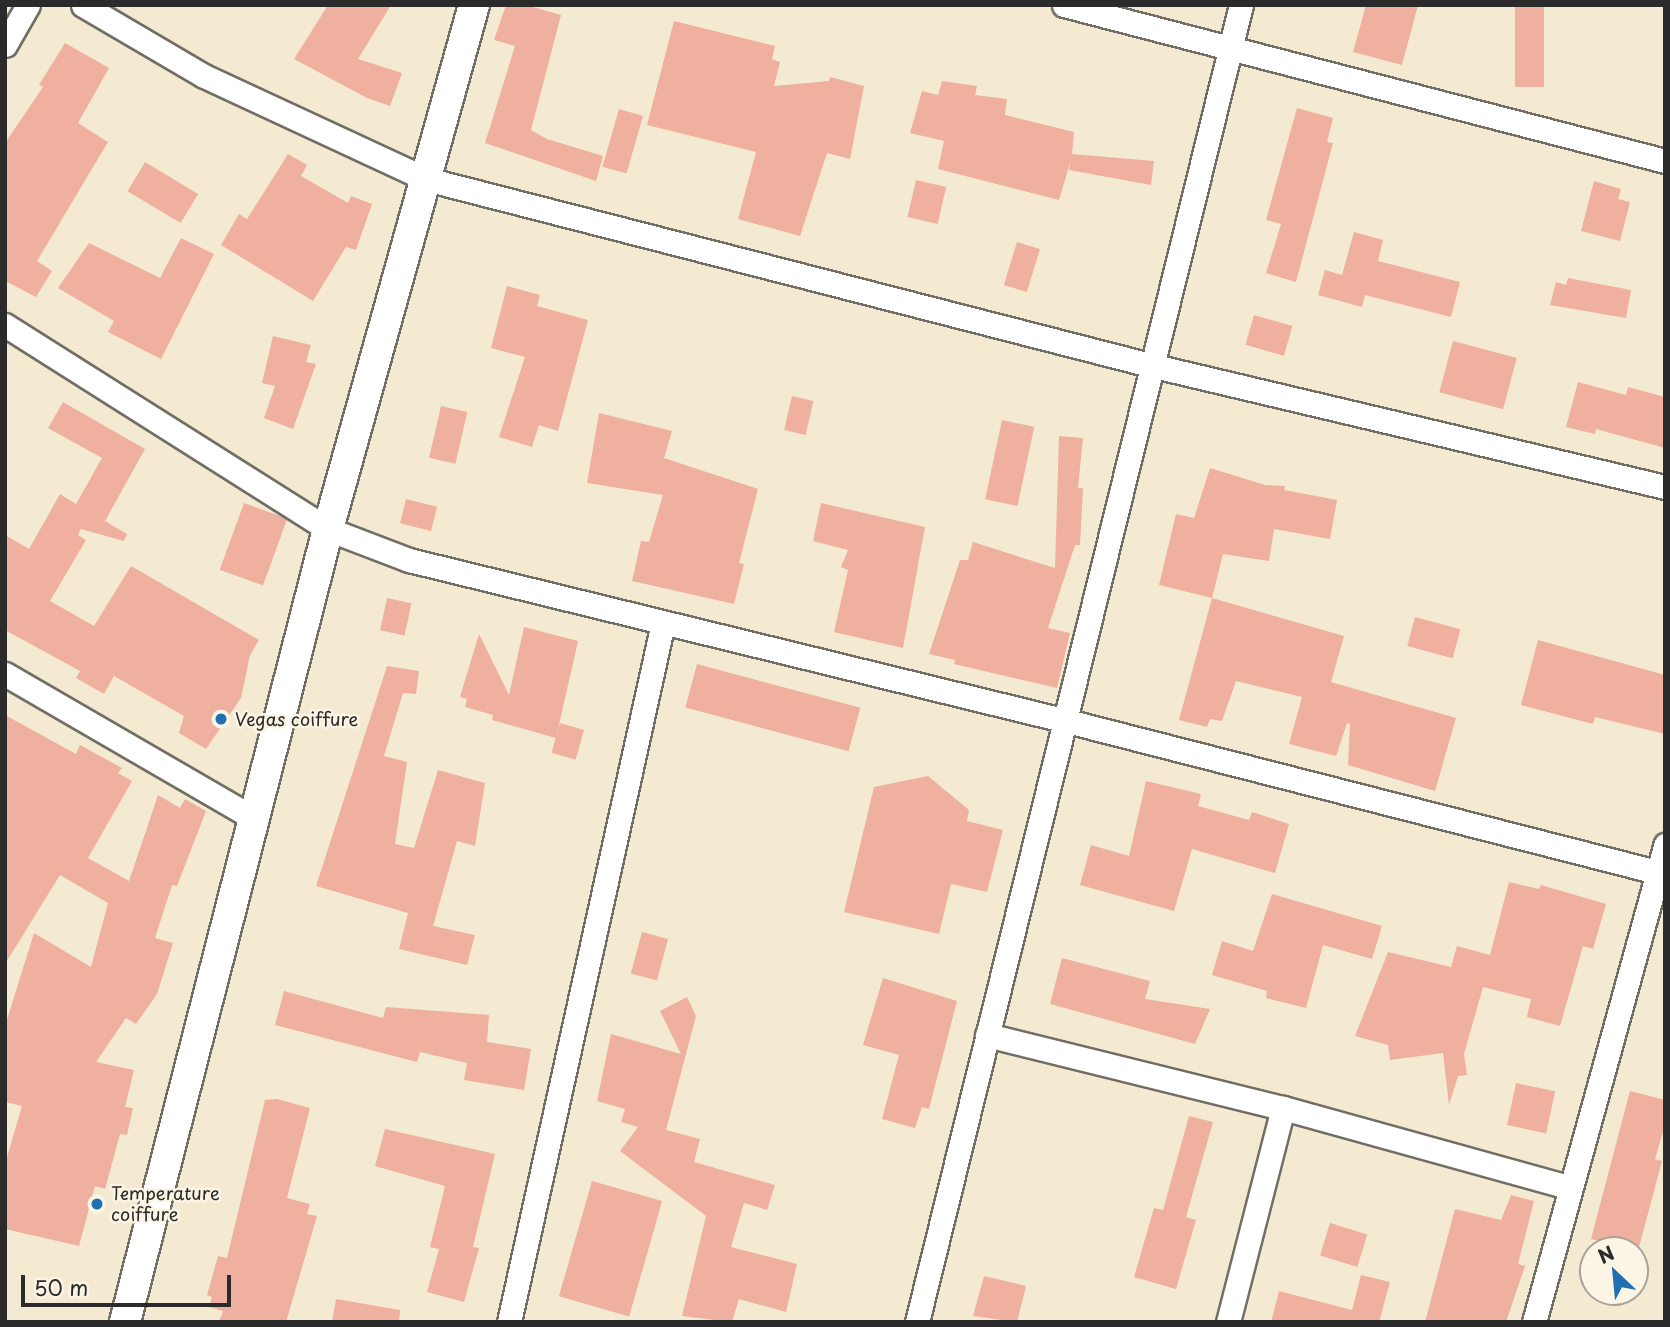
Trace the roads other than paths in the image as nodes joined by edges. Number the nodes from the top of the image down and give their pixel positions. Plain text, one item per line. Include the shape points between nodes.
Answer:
1 (28, 5) edge
2 (83, 5) edge
3 (474, 5) edge
4 (1064, 5) edge
5 (1241, 5) edge
6 (5, 45) edge
7 (1229, 46) junction
8 (1665, 161) edge
9 (426, 179) junction
10 (5, 325) edge
11 (1150, 365) junction
12 (1665, 487) edge
13 (328, 529) junction
14 (663, 623) junction
15 (5, 674) edge
16 (1068, 721) junction
17 (254, 819) junction
18 (1665, 845) edge
19 (1657, 872) junction
20 (987, 1035) junction
21 (1283, 1108) junction
22 (1567, 1187) junction
23 (125, 1322) edge
24 (509, 1322) edge
25 (917, 1322) edge
26 (1228, 1322) edge
27 (1534, 1322) edge

1 - 6 street
2 - 9 street via 204,76
3 - 9 street
4 - 7 street
5 - 7 street
7 - 8 street
7 - 11 street
9 - 11 street
9 - 13 street
10 - 13 street
11 - 12 street
11 - 16 street
13 - 14 street via 410,560
13 - 17 street
14 - 16 street
14 - 24 street
15 - 17 street
16 - 19 street
16 - 20 street
17 - 23 street
18 - 19 street
19 - 22 street
20 - 21 street
20 - 25 street
21 - 22 street
21 - 26 street
22 - 27 street

